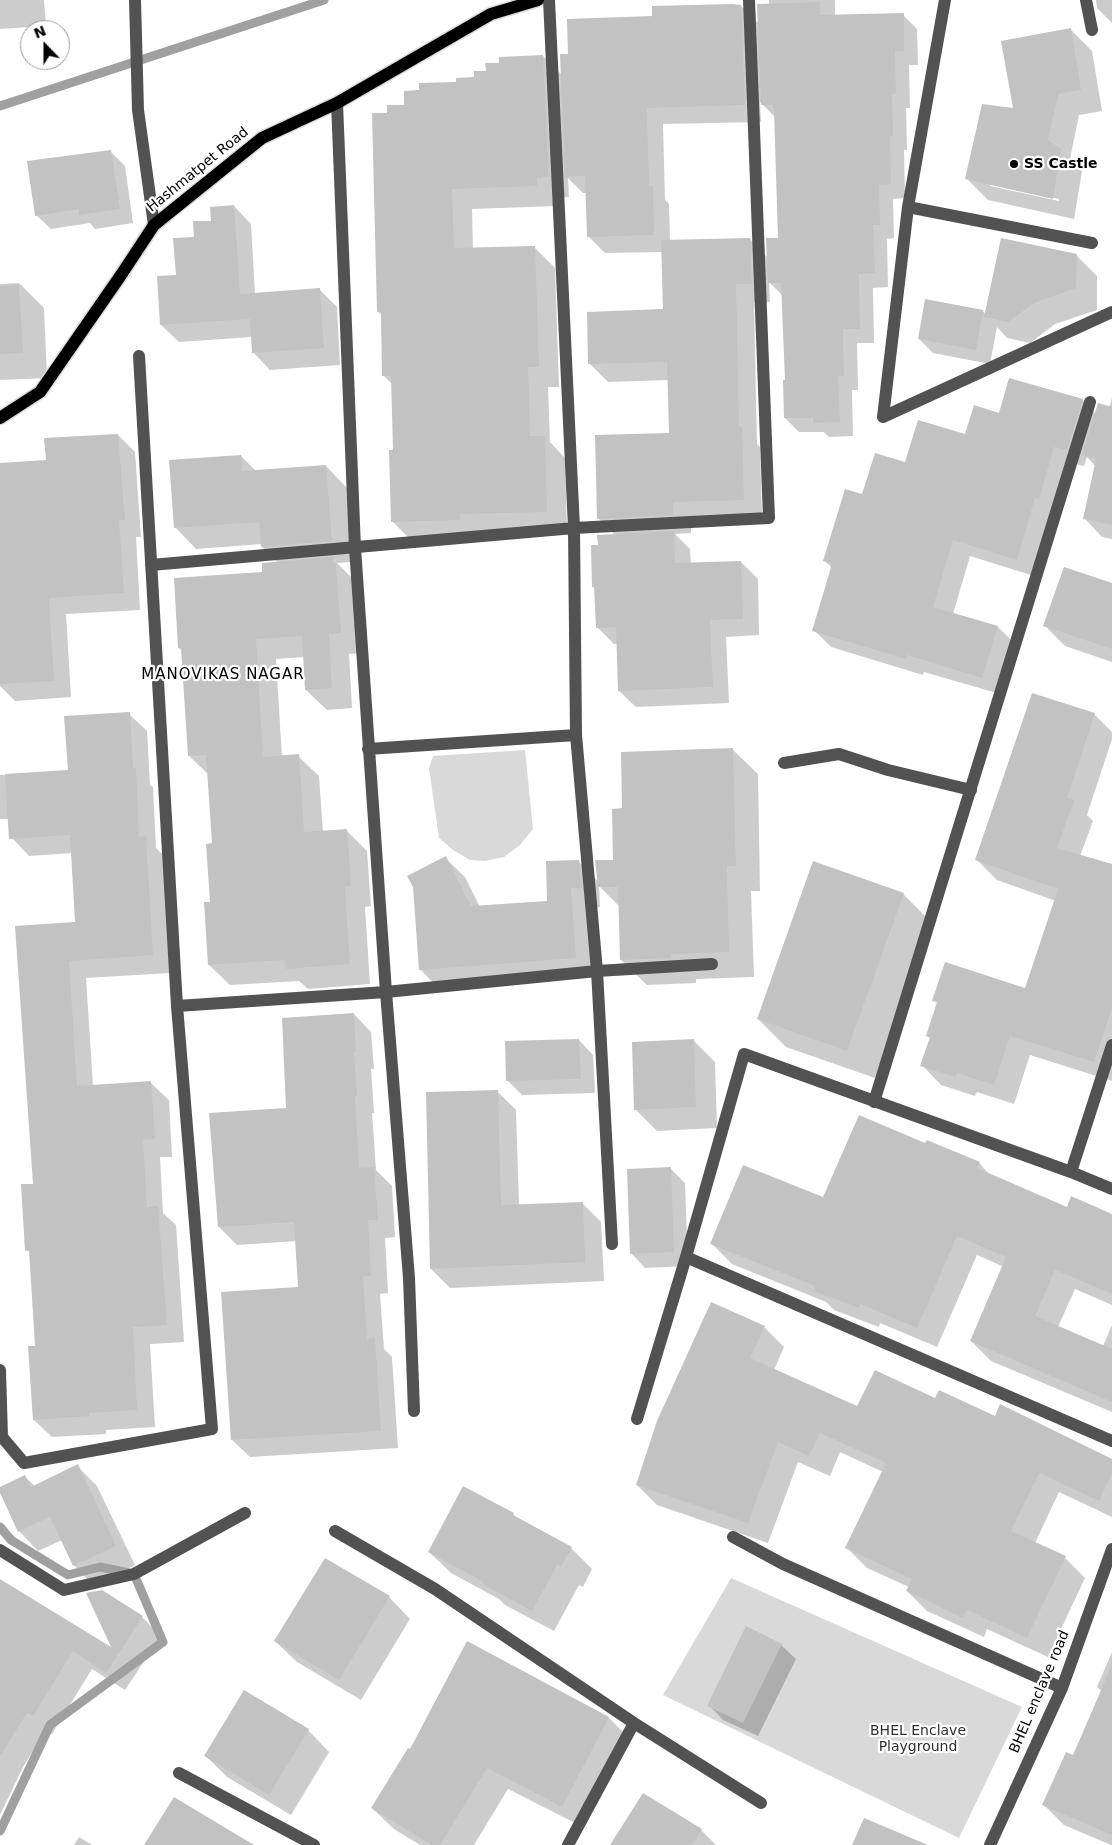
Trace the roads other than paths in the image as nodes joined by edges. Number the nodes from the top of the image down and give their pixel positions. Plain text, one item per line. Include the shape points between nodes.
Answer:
1 (135, 0) edge
2 (538, 0) edge
3 (549, 0) edge
4 (749, 0) edge
5 (945, 0) edge
6 (1086, 0) edge
7 (1092, 30) dead end
8 (337, 103) junction
9 (908, 207) junction
10 (154, 224) junction
11 (1092, 243) dead end
12 (1112, 312) edge
13 (139, 356) dead end
14 (1090, 402) dead end
15 (0, 418) edge
16 (574, 528) junction
17 (355, 548) junction
18 (151, 565) junction
19 (576, 735) junction
20 (368, 749) junction
21 (784, 763) dead end
22 (971, 790) junction
23 (712, 964) dead end
24 (597, 971) junction
25 (386, 992) junction
26 (177, 1006) junction
27 (1112, 1045) edge
28 (874, 1102) junction
29 (1070, 1172) junction
30 (1112, 1189) edge
31 (612, 1244) dead end
32 (686, 1257) junction
33 (0, 1370) edge
34 (414, 1412) dead end
35 (637, 1418) dead end
36 (1112, 1441) edge
37 (245, 1513) dead end
38 (335, 1531) dead end
39 (733, 1537) dead end
40 (1112, 1549) edge
41 (0, 1550) edge
42 (1062, 1688) junction
43 (634, 1723) junction
44 (178, 1773) dead end
45 (762, 1803) dead end
46 (314, 1845) edge
47 (568, 1845) edge
48 (990, 1845) edge

1 - 10 street via 138,110
2 - 8 main road, Hashmatpet Road via 491,14
3 - 16 street
4 - 16 street via 769,518
5 - 9 street
6 - 7 street
8 - 10 main road, Hashmatpet Road via 262,138
8 - 17 street
9 - 11 street
9 - 12 street via 883,417
10 - 15 main road, Hashmatpet Road via 40,392
13 - 18 street
14 - 22 street
16 - 17 street
16 - 19 street
17 - 18 street
17 - 20 street
18 - 26 street
19 - 20 street
19 - 24 street
20 - 25 street
21 - 22 street via 839,754 888,770
22 - 28 street
23 - 24 street
24 - 25 street
24 - 31 street
25 - 26 street
25 - 34 street via 409,1278
26 - 33 street via 212,1430 24,1464 2,1437
27 - 29 street
28 - 29 street
28 - 32 street via 744,1054
29 - 30 street
32 - 35 street
32 - 36 street
37 - 41 street via 134,1574 64,1590
38 - 43 street via 435,1589
39 - 42 street via 783,1564
40 - 42 street, BHEL enclave road
42 - 48 street, BHEL enclave road
43 - 45 street
43 - 47 street
44 - 46 street

